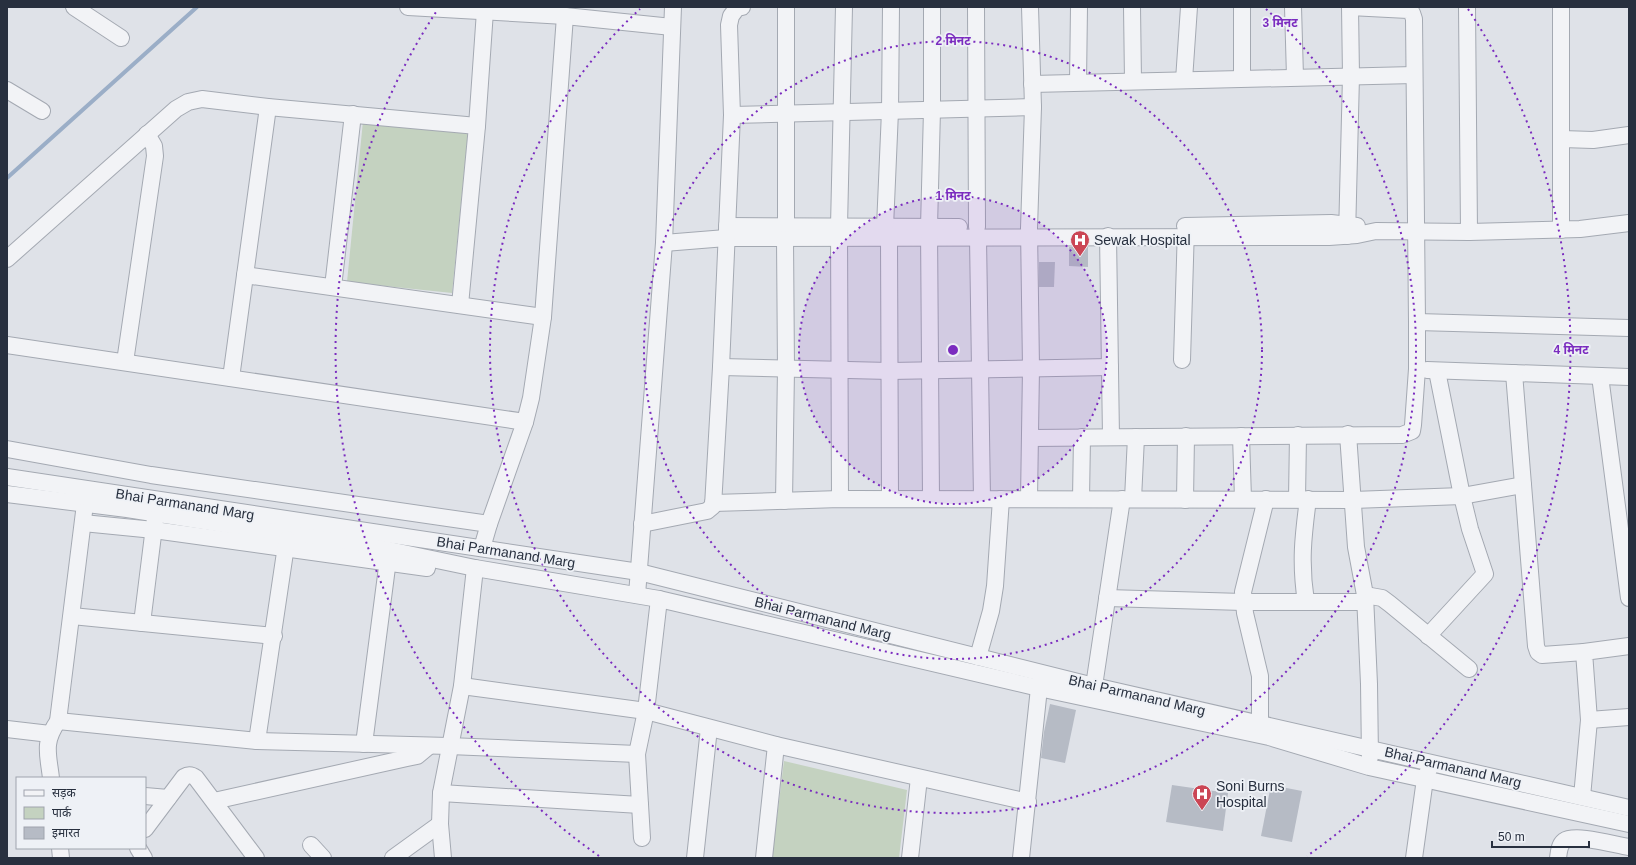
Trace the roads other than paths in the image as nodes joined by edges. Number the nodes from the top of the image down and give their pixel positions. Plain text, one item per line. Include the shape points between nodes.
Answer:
1 (74, 7) edge
2 (408, 7) edge
3 (673, 7) edge
4 (742, 7) edge
5 (786, 7) edge
6 (844, 7) edge
7 (891, 7) edge
8 (932, 7) edge
9 (976, 7) edge
10 (1030, 7) edge
11 (1079, 7) edge
12 (1132, 7) edge
13 (1189, 7) edge
14 (1242, 7) edge
15 (1293, 7) edge
16 (1467, 7) edge
17 (1561, 7) edge
18 (486, 12) junction
19 (565, 16) junction
20 (672, 28) junction
21 (121, 38) dead end
22 (1414, 74) junction
23 (1351, 76) junction
24 (1295, 77) junction
25 (1242, 78) junction
26 (1184, 80) junction
27 (1133, 81) junction
28 (1078, 82) junction
29 (1032, 84) junction
30 (7, 90) edge
31 (268, 107) junction
32 (1033, 107) junction
33 (977, 109) junction
34 (932, 110) junction
35 (42, 111) dead end
36 (890, 111) junction
37 (842, 112) junction
38 (353, 114) junction
39 (786, 114) junction
40 (732, 115) junction
41 (477, 126) junction
42 (148, 134) junction
43 (1629, 135) edge
44 (1562, 139) junction
45 (1629, 223) edge
46 (1347, 230) junction
47 (1561, 230) junction
48 (1138, 231) junction
49 (1186, 231) junction
50 (1416, 231) junction
51 (726, 232) junction
52 (839, 232) junction
53 (887, 232) junction
54 (930, 232) junction
55 (978, 232) junction
56 (1030, 232) junction
57 (1469, 232) junction
58 (786, 233) junction
59 (1108, 236) junction
60 (664, 243) junction
61 (7, 258) edge
62 (245, 275) junction
63 (334, 287) junction
64 (460, 305) junction
65 (543, 318) junction
66 (1417, 322) junction
67 (1629, 328) edge
68 (7, 345) edge
69 (1182, 360) dead end
70 (125, 362) junction
71 (721, 367) junction
72 (1110, 367) junction
73 (1031, 368) junction
74 (786, 369) junction
75 (980, 369) junction
76 (1417, 369) junction
77 (841, 370) junction
78 (890, 371) junction
79 (932, 371) junction
80 (1437, 371) junction
81 (1514, 373) junction
82 (1600, 376) junction
83 (1629, 376) edge
84 (231, 378) junction
85 (525, 422) junction
86 (1348, 434) junction
87 (1298, 435) junction
88 (1186, 436) junction
89 (1242, 436) junction
90 (1082, 437) junction
91 (1111, 437) junction
92 (1136, 437) junction
93 (1030, 438) junction
94 (7, 449) edge
95 (7, 477) edge
96 (1523, 485) junction
97 (7, 494) edge
98 (1462, 496) junction
99 (1029, 498) junction
100 (1243, 498) junction
101 (840, 499) junction
102 (890, 499) junction
103 (931, 499) junction
104 (982, 499) junction
105 (1001, 499) junction
106 (1081, 499) junction
107 (1127, 499) junction
108 (1266, 499) junction
109 (1303, 499) junction
110 (1185, 500) junction
111 (1352, 500) junction
112 (784, 501) junction
113 (84, 503) junction
114 (713, 503) junction
115 (156, 514) junction
116 (83, 523) junction
117 (489, 524) junction
118 (642, 524) junction
119 (154, 530) junction
120 (288, 534) junction
121 (482, 548) junction
122 (286, 550) junction
123 (388, 556) junction
124 (475, 572) junction
125 (638, 572) junction
126 (637, 595) junction
127 (1107, 598) junction
128 (1365, 598) junction
129 (1629, 598) edge
130 (659, 599) junction
131 (1243, 602) junction
132 (1306, 602) junction
133 (72, 616) junction
134 (142, 623) junction
135 (274, 636) junction
136 (1428, 636) junction
137 (1629, 646) edge
138 (1584, 652) junction
139 (978, 657) junction
140 (1469, 669) dead end
141 (1041, 681) junction
142 (462, 686) junction
143 (1094, 686) junction
144 (646, 712) junction
145 (1629, 717) edge
146 (1589, 720) junction
147 (1260, 724) junction
148 (54, 728) junction
149 (709, 728) junction
150 (7, 729) edge
151 (257, 741) junction
152 (364, 744) junction
153 (428, 746) junction
154 (449, 746) junction
155 (776, 746) junction
156 (1370, 748) junction
157 (637, 754) junction
158 (1432, 762) junction
159 (1369, 767) junction
160 (51, 777) edge
161 (919, 778) junction
162 (1425, 779) junction
163 (441, 793) junction
164 (146, 796) edge
165 (1582, 797) junction
166 (168, 798) junction
167 (214, 801) junction
168 (1028, 802) junction
169 (640, 805) junction
170 (1629, 808) edge
171 (1591, 816) junction
172 (440, 824) junction
173 (1629, 824) edge
174 (146, 828) edge
175 (642, 838) dead end
176 (1586, 839) junction
177 (311, 845) dead end
178 (1629, 847) edge
179 (139, 849) edge
180 (253, 857) edge
181 (144, 858) edge
182 (323, 858) edge
183 (393, 858) edge
184 (444, 858) edge
185 (694, 858) edge
186 (764, 858) edge
187 (910, 858) edge
188 (1021, 858) edge
189 (1414, 858) edge
190 (1558, 858) edge

1 - 21 street
2 - 18 street
3 - 20 street
4 - 40 street via 737,8 731,16 729,26
5 - 39 street
6 - 37 street
7 - 36 street
8 - 34 street
9 - 33 street
10 - 29 street
11 - 28 street
12 - 27 street
13 - 26 street
14 - 25 street
15 - 24 street
16 - 57 street
17 - 44 street
18 - 19 street
18 - 41 street
19 - 20 street
19 - 65 street
20 - 60 street
22 - 23 street
22 - 23 street via 1412,13 1403,9 1350,7
22 - 50 street
23 - 24 street
23 - 46 street
24 - 25 street
25 - 26 street
26 - 27 street
27 - 28 street
28 - 29 street
29 - 32 street
30 - 35 street
31 - 38 street
31 - 42 street via 202,99 188,102 176,109
31 - 62 street
32 - 33 street
32 - 56 street
33 - 34 street
33 - 55 street
34 - 36 street
34 - 54 street
36 - 37 street
36 - 53 street
37 - 39 street
37 - 52 street
38 - 41 street
38 - 63 street
39 - 40 street
39 - 58 street
40 - 51 street
41 - 64 street
42 - 61 street
42 - 70 street via 154,146 154,156
43 - 44 street via 1592,140
44 - 47 street
45 - 47 street
46 - 49 street
46 - 50 street
47 - 57 street
48 - 49 street
48 - 56 street
48 - 59 street
49 - 69 street
50 - 57 street
50 - 66 street
51 - 58 street
51 - 60 street
51 - 71 street
52 - 53 street
52 - 58 street
52 - 77 street
53 - 54 street
53 - 78 street
54 - 55 street
54 - 79 street
55 - 56 street
55 - 75 street
56 - 59 street
56 - 73 street
58 - 74 street
59 - 72 street
60 - 118 street
62 - 63 street
62 - 84 street
63 - 64 street
64 - 65 street
65 - 85 street
66 - 67 street
66 - 76 street
68 - 70 street
70 - 84 street
71 - 74 street
71 - 114 street
72 - 73 street
72 - 91 street
73 - 75 street
73 - 93 street
74 - 77 street
74 - 112 street
75 - 79 street
75 - 104 street
76 - 80 street
76 - 86 street via 1412,431 1402,435
77 - 78 street
77 - 101 street
78 - 79 street
78 - 102 street
79 - 103 street
80 - 81 street
80 - 98 street
81 - 82 street
81 - 96 street
82 - 83 street
82 - 129 street
84 - 85 street
85 - 117 street
86 - 87 street
86 - 111 street
87 - 89 street
87 - 109 street
88 - 89 street
88 - 92 street
88 - 110 street
89 - 100 street
90 - 91 street
90 - 93 street
90 - 106 street
91 - 92 street
92 - 107 street
93 - 99 street
94 - 117 street via 151,475
95 - 121 street, Bhai Parmanand Marg
96 - 98 street
96 - 138 street via 1538,652 1542,655
97 - 113 street, Bhai Parmanand Marg
98 - 111 street
98 - 136 street via 1485,574
99 - 105 street
99 - 106 street
100 - 108 street
100 - 110 street
101 - 102 street
101 - 112 street
102 - 103 street
103 - 104 street
104 - 105 street
105 - 139 street via 995,586
106 - 107 street
107 - 110 street
107 - 127 street
108 - 109 street
108 - 131 street via 1244,582
109 - 111 street
109 - 132 street via 1301,560
111 - 128 street via 1356,547
112 - 114 street
113 - 115 street, Bhai Parmanand Marg
113 - 116 street
114 - 118 street via 707,511
115 - 119 street
115 - 120 street, Bhai Parmanand Marg
116 - 119 street
116 - 133 street
117 - 121 street
118 - 125 street
119 - 122 street
119 - 134 street
120 - 122 street
120 - 123 street, Bhai Parmanand Marg
121 - 125 street, Bhai Parmanand Marg
122 - 123 street
122 - 135 street
123 - 124 street, Bhai Parmanand Marg
123 - 152 street
124 - 126 street, Bhai Parmanand Marg
124 - 142 street
125 - 126 street
125 - 139 street, Bhai Parmanand Marg
126 - 130 street, Bhai Parmanand Marg
127 - 131 street
127 - 143 street
128 - 132 street
128 - 136 street via 1382,598
128 - 156 street
130 - 141 street, Bhai Parmanand Marg
130 - 144 street
131 - 132 street
131 - 147 street via 1260,676
133 - 134 street
133 - 148 street
134 - 135 street
135 - 151 street
136 - 140 street
137 - 138 street
138 - 146 street
139 - 141 street, Bhai Parmanand Marg
141 - 143 street, Bhai Parmanand Marg
141 - 159 street, Bhai Parmanand Marg via 1269,737
141 - 168 street
142 - 144 street
142 - 154 street
143 - 147 street, Bhai Parmanand Marg
144 - 149 street
144 - 157 street
145 - 146 street
146 - 165 street
147 - 156 street, Bhai Parmanand Marg
148 - 150 street
148 - 151 street
148 - 160 street via 48,746
149 - 155 street
149 - 185 street
151 - 152 street
152 - 153 street
153 - 154 street
153 - 167 street via 417,756
154 - 157 street
154 - 163 street
155 - 161 street
155 - 186 street
156 - 158 street, Bhai Parmanand Marg
156 - 159 street
157 - 169 street
158 - 162 street
158 - 165 street, Bhai Parmanand Marg
159 - 162 street, Bhai Parmanand Marg
161 - 168 street
161 - 187 street
162 - 171 street, Bhai Parmanand Marg
162 - 189 street
163 - 169 street
163 - 172 street
164 - 166 street
165 - 170 street, Bhai Parmanand Marg
166 - 167 street via 184,777 192,775
166 - 174 street
167 - 180 street
168 - 188 street
169 - 175 street
171 - 173 street, Bhai Parmanand Marg
171 - 176 street
172 - 183 street
172 - 184 street
176 - 178 street
176 - 190 street via 1574,838 1563,841
177 - 182 street
179 - 181 street

